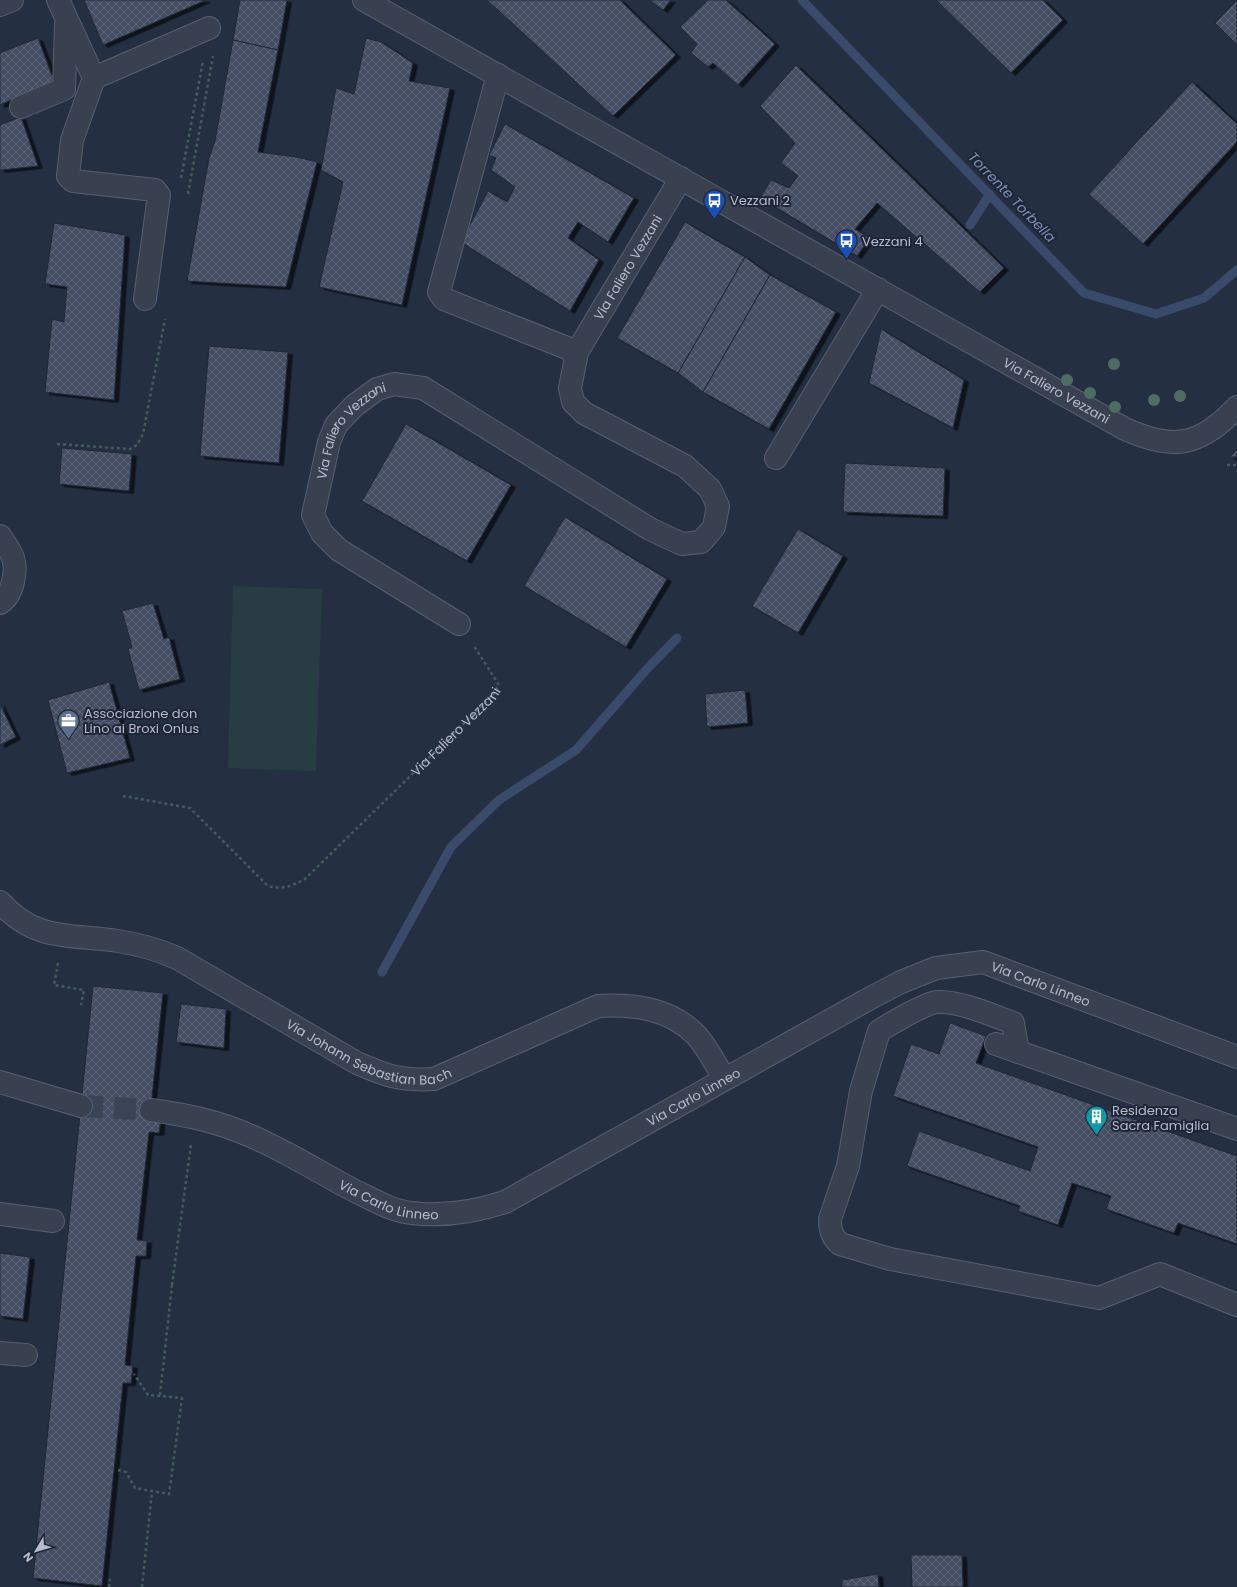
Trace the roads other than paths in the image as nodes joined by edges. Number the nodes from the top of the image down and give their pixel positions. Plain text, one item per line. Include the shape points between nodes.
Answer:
1 (12, 0) edge
2 (364, 0) edge
3 (0, 5) edge
4 (62, 9) edge
5 (209, 28) road end
6 (498, 75) junction
7 (94, 78) junction
8 (21, 107) dead end
9 (681, 178) junction
10 (878, 289) junction
11 (145, 299) dead end
12 (577, 352) junction
13 (1237, 407) edge
14 (776, 458) dead end
15 (0, 536) edge
16 (0, 603) edge
17 (459, 624) road end
18 (0, 902) edge
19 (996, 1044) dead end
20 (1018, 1052) junction
21 (1237, 1057) edge
22 (724, 1078) junction
23 (0, 1082) edge
24 (81, 1106) tunnel mouth
25 (151, 1110) tunnel mouth
26 (1237, 1129) edge
27 (0, 1214) edge
28 (53, 1221) dead end
29 (1237, 1305) edge
30 (0, 1353) edge
31 (26, 1355) dead end

1 - 3 street
2 - 6 street, Via Faliero Vezzani
4 - 7 street
4 - 8 street via 66,86 62,91
5 - 7 street
6 - 9 street, Via Faliero Vezzani
6 - 12 street via 439,292 444,299
7 - 11 street via 72,140 68,176 73,181 157,192
9 - 10 street, Via Faliero Vezzani
9 - 12 street, Via Faliero Vezzani
10 - 13 street, Via Faliero Vezzani via 1142,437 1180,443 1197,438 1223,422
10 - 14 street
12 - 17 street, Via Faliero Vezzani via 570,388 573,402 584,413 685,466 698,477 710,489 718,506 714,527 701,542 682,544 665,537 423,388 394,384 377,389 354,406 336,425 329,442 313,515 322,533 339,550
15 - 16 street via 11,553 16,570 12,588 6,599
18 - 22 street, Via Johann Sebastian Bach via 9,912 34,929 47,934 120,941 177,958 357,1063 384,1075 410,1081 434,1079 598,1006 626,1005 652,1009 674,1019 696,1035
19 - 20 street
20 - 26 street
20 - 29 street via 1013,1023 968,1007 937,1002 902,1017 879,1031 861,1091 848,1166 830,1220 834,1238 840,1244 890,1258 1099,1298 1160,1274
21 - 22 street, Via Carlo Linneo via 983,962 936,968 901,982
22 - 25 street, Via Carlo Linneo via 505,1202 476,1211 443,1215 411,1213 382,1204 224,1124 195,1116
23 - 24 street
27 - 28 street
30 - 31 street

